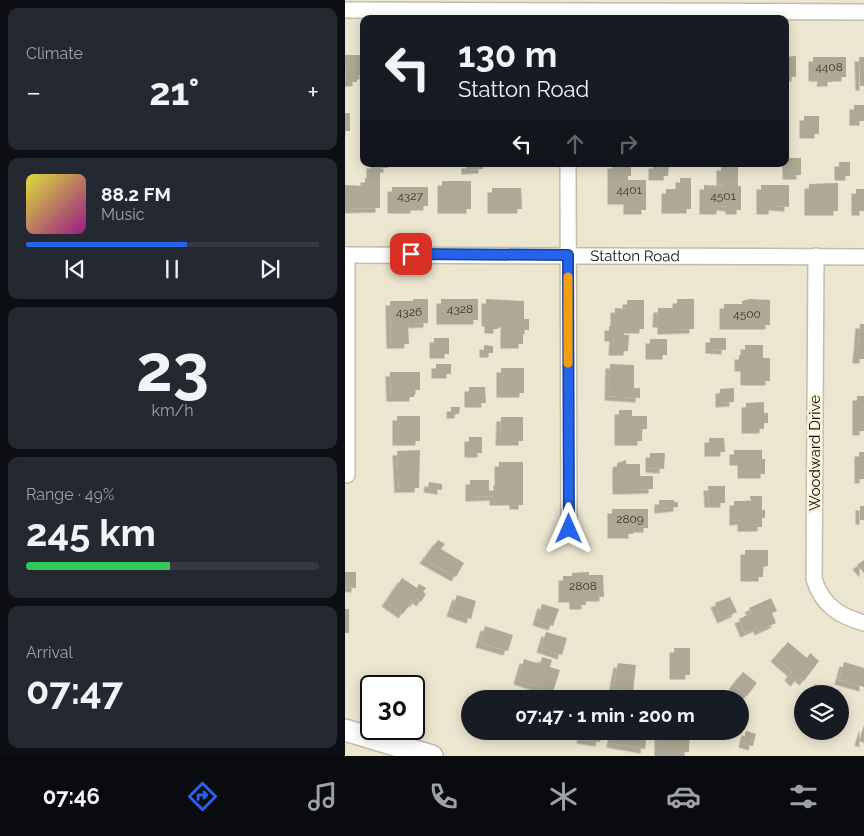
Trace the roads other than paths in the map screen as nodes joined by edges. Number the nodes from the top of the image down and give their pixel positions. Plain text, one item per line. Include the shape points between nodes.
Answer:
1 (345, 10) edge
2 (568, 10) edge
3 (864, 12) edge
4 (568, 167) edge
5 (346, 255) edge
6 (568, 255) junction
7 (816, 256) junction
8 (864, 257) edge
9 (347, 475) dead end
10 (569, 529) dead end
11 (864, 623) edge
12 (345, 730) edge
13 (432, 756) edge

1 - 2 street
2 - 3 street
4 - 6 street
5 - 6 street, Statton Road
5 - 9 street
6 - 7 street, Statton Road
6 - 10 street
7 - 8 street, Statton Road
7 - 11 street, Woodward Drive via 814,579 832,609
12 - 13 street

